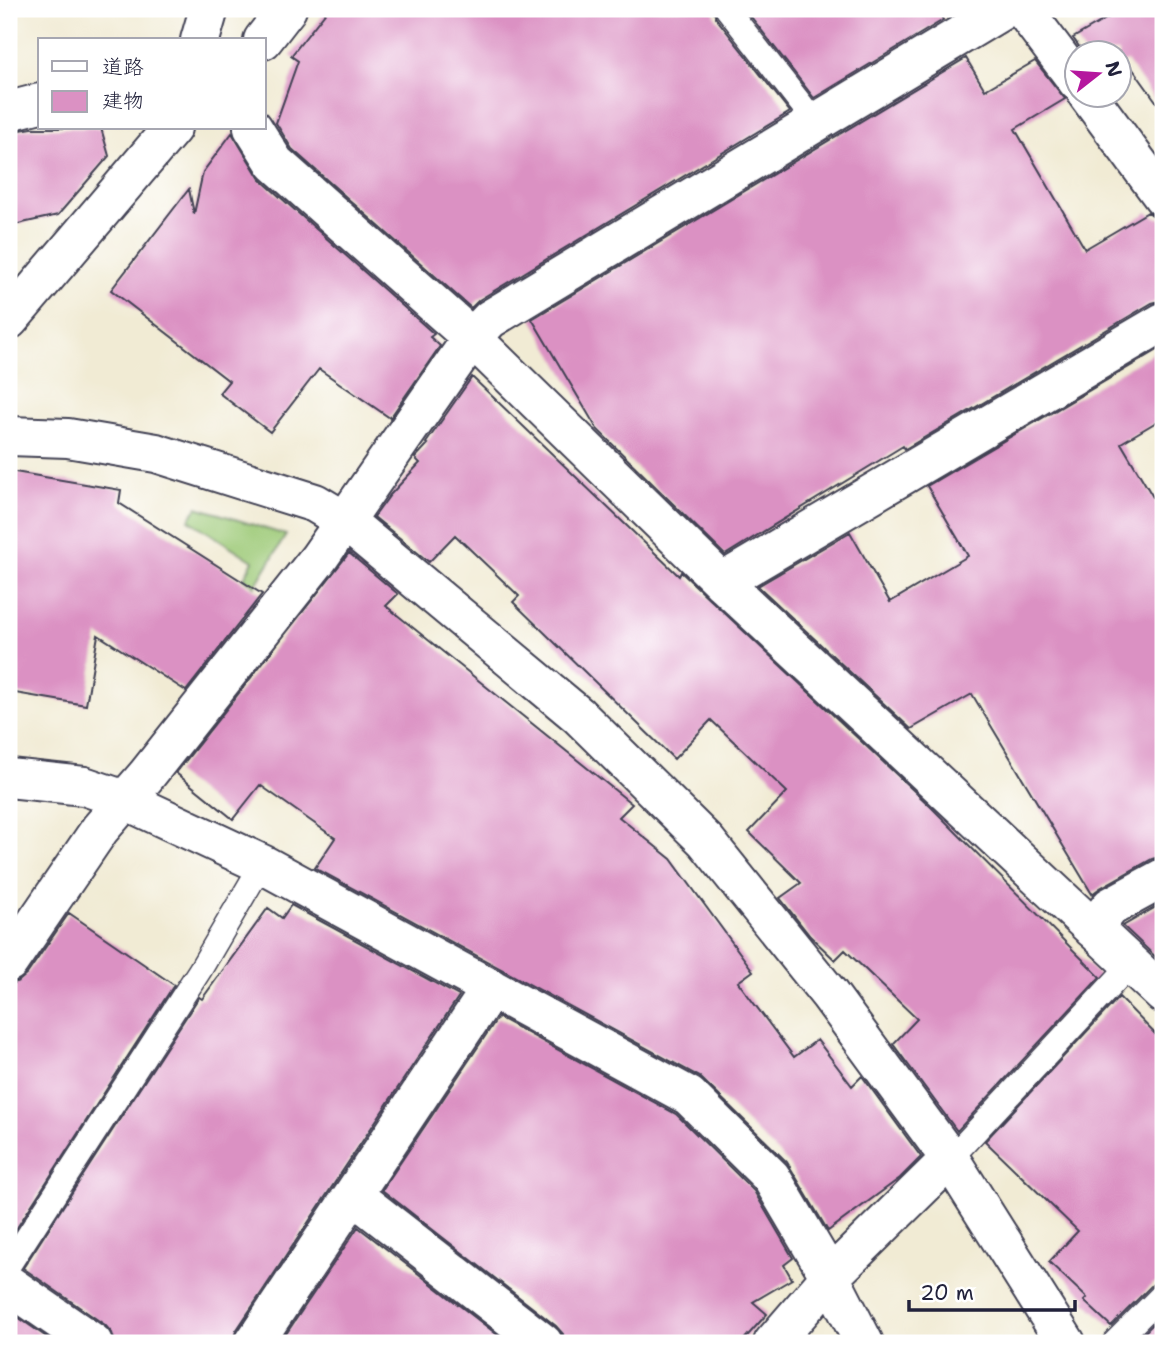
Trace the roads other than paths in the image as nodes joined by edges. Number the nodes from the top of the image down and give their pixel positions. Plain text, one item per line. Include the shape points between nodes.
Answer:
1 (209, 9) edge
2 (288, 9) edge
3 (727, 9) edge
4 (1004, 9) edge
5 (1023, 9) edge
6 (201, 38) edge
7 (265, 38) edge
8 (1064, 64) edge
9 (38, 104) edge
10 (1097, 108) edge
11 (9, 111) edge
12 (816, 122) junction
13 (170, 130) edge
14 (254, 130) edge
15 (1163, 197) edge
16 (9, 320) edge
17 (1163, 322) edge
18 (472, 338) junction
19 (9, 436) edge
20 (345, 521) junction
21 (722, 582) junction
22 (9, 778) edge
23 (125, 800) junction
24 (262, 864) junction
25 (1163, 878) edge
26 (1093, 929) junction
27 (9, 962) edge
28 (1131, 964) junction
29 (491, 988) junction
30 (1163, 995) edge
31 (950, 1159) junction
32 (353, 1195) junction
33 (9, 1265) edge
34 (830, 1278) junction
35 (9, 1285) edge
36 (1163, 1294) edge
37 (93, 1343) edge
38 (254, 1343) edge
39 (543, 1343) edge
40 (773, 1343) edge
41 (864, 1343) edge
42 (1066, 1343) edge
43 (1114, 1343) edge

1 - 6 street
2 - 7 street
3 - 12 lane
4 - 12 street
5 - 8 street
9 - 11 street
10 - 15 street
12 - 18 street via 490,319
13 - 16 street
14 - 18 street via 275,163
17 - 21 street
18 - 20 street
18 - 21 street
19 - 20 street via 68,438 156,453 315,503
20 - 23 street
20 - 31 street via 578,715 706,841 829,994
21 - 26 street
22 - 23 street via 84,786
23 - 24 street
23 - 27 street
24 - 29 street
24 - 33 lane via 200,970
25 - 26 street via 1110,907
26 - 28 street
28 - 30 street
28 - 31 lane
29 - 32 street
29 - 34 street via 689,1096 771,1177
31 - 34 street
31 - 42 street
32 - 38 street
32 - 39 street
34 - 40 street
34 - 41 street
35 - 37 street
36 - 43 lane

